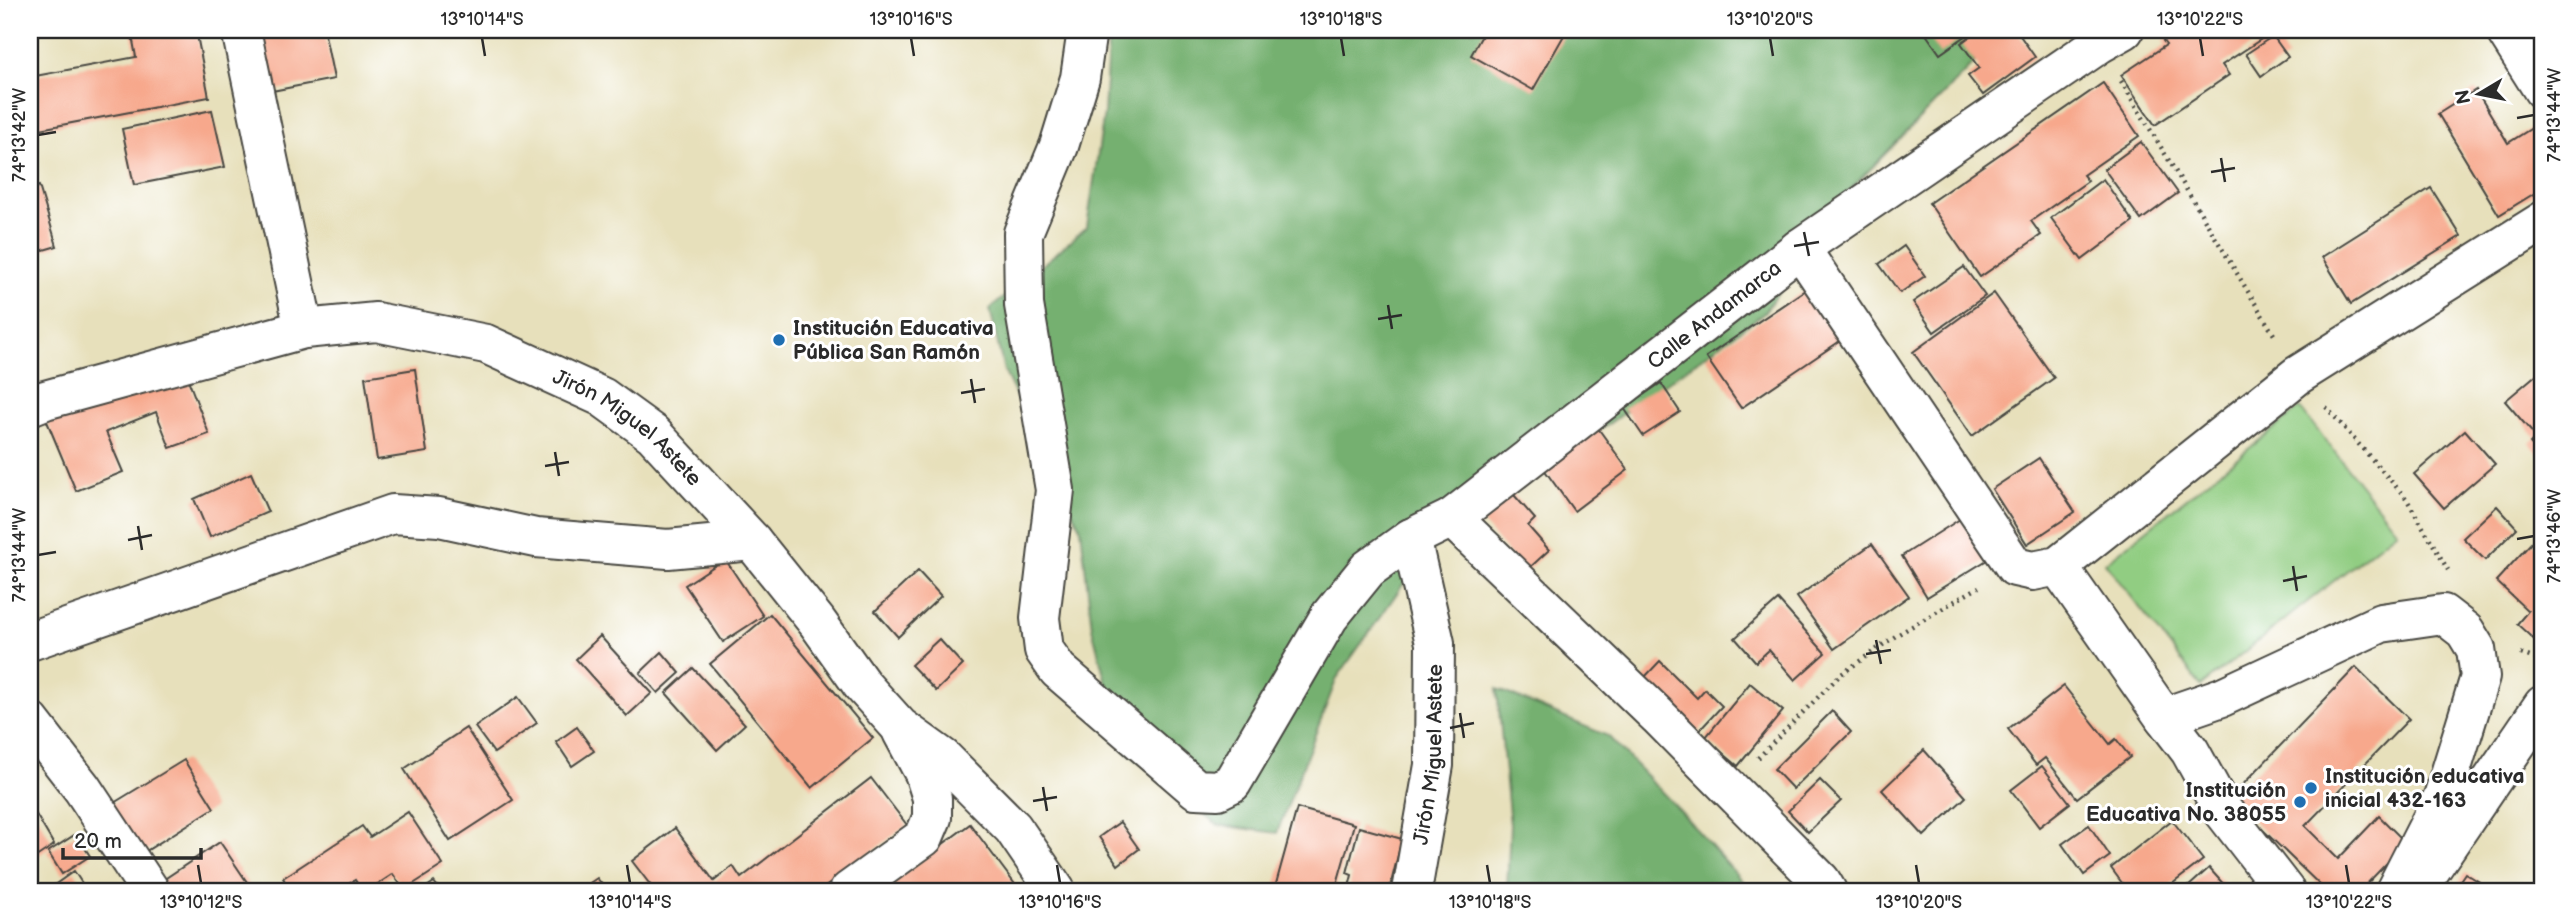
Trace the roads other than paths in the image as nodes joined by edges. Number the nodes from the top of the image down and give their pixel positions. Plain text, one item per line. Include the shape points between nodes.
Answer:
1 (242, 30) edge
2 (1087, 30) edge
3 (2505, 30) edge
4 (2112, 37) edge
5 (2543, 90) edge
6 (2543, 221) edge
7 (1800, 248) junction
8 (304, 329) junction
9 (30, 406) edge
10 (1452, 518) junction
11 (1411, 538) junction
12 (752, 541) junction
13 (2058, 566) junction
14 (30, 641) edge
15 (2543, 705) edge
16 (2164, 717) junction
17 (30, 721) edge
18 (900, 727) junction
19 (150, 891) edge
20 (849, 891) edge
21 (1056, 891) edge
22 (1412, 891) edge
23 (1827, 891) edge
24 (2285, 891) edge
25 (2395, 891) edge
26 (2416, 891) edge

1 - 8 street
2 - 11 street via 1080,78 1059,146 1023,233 1024,304 1055,490 1040,618 1044,650 1058,670 1196,789 1218,790 1232,783 1328,617 1368,569
3 - 5 street
4 - 7 street, Calle Andamarca
6 - 13 street via 2298,375
7 - 10 street, Calle Andamarca
7 - 13 street via 2015,567 2033,571
8 - 9 street, Jirón Miguel Astete
8 - 12 street, Jirón Miguel Astete via 376,322 486,344 602,397 653,434
10 - 11 street
10 - 23 street via 1658,716
11 - 22 street, Jirón Miguel Astete via 1435,643 1433,765
12 - 14 street via 668,549 536,538 439,517 393,514
12 - 18 street, Jirón Miguel Astete via 862,685
13 - 16 street
15 - 26 street
16 - 24 street via 2223,811
16 - 25 street via 2222,697 2381,623 2443,614 2465,631 2476,649 2480,677 2443,797
17 - 19 street via 82,788
18 - 20 street via 924,773 932,798 932,818 924,837
18 - 21 street, Jirón Miguel Astete via 943,758 1013,828

